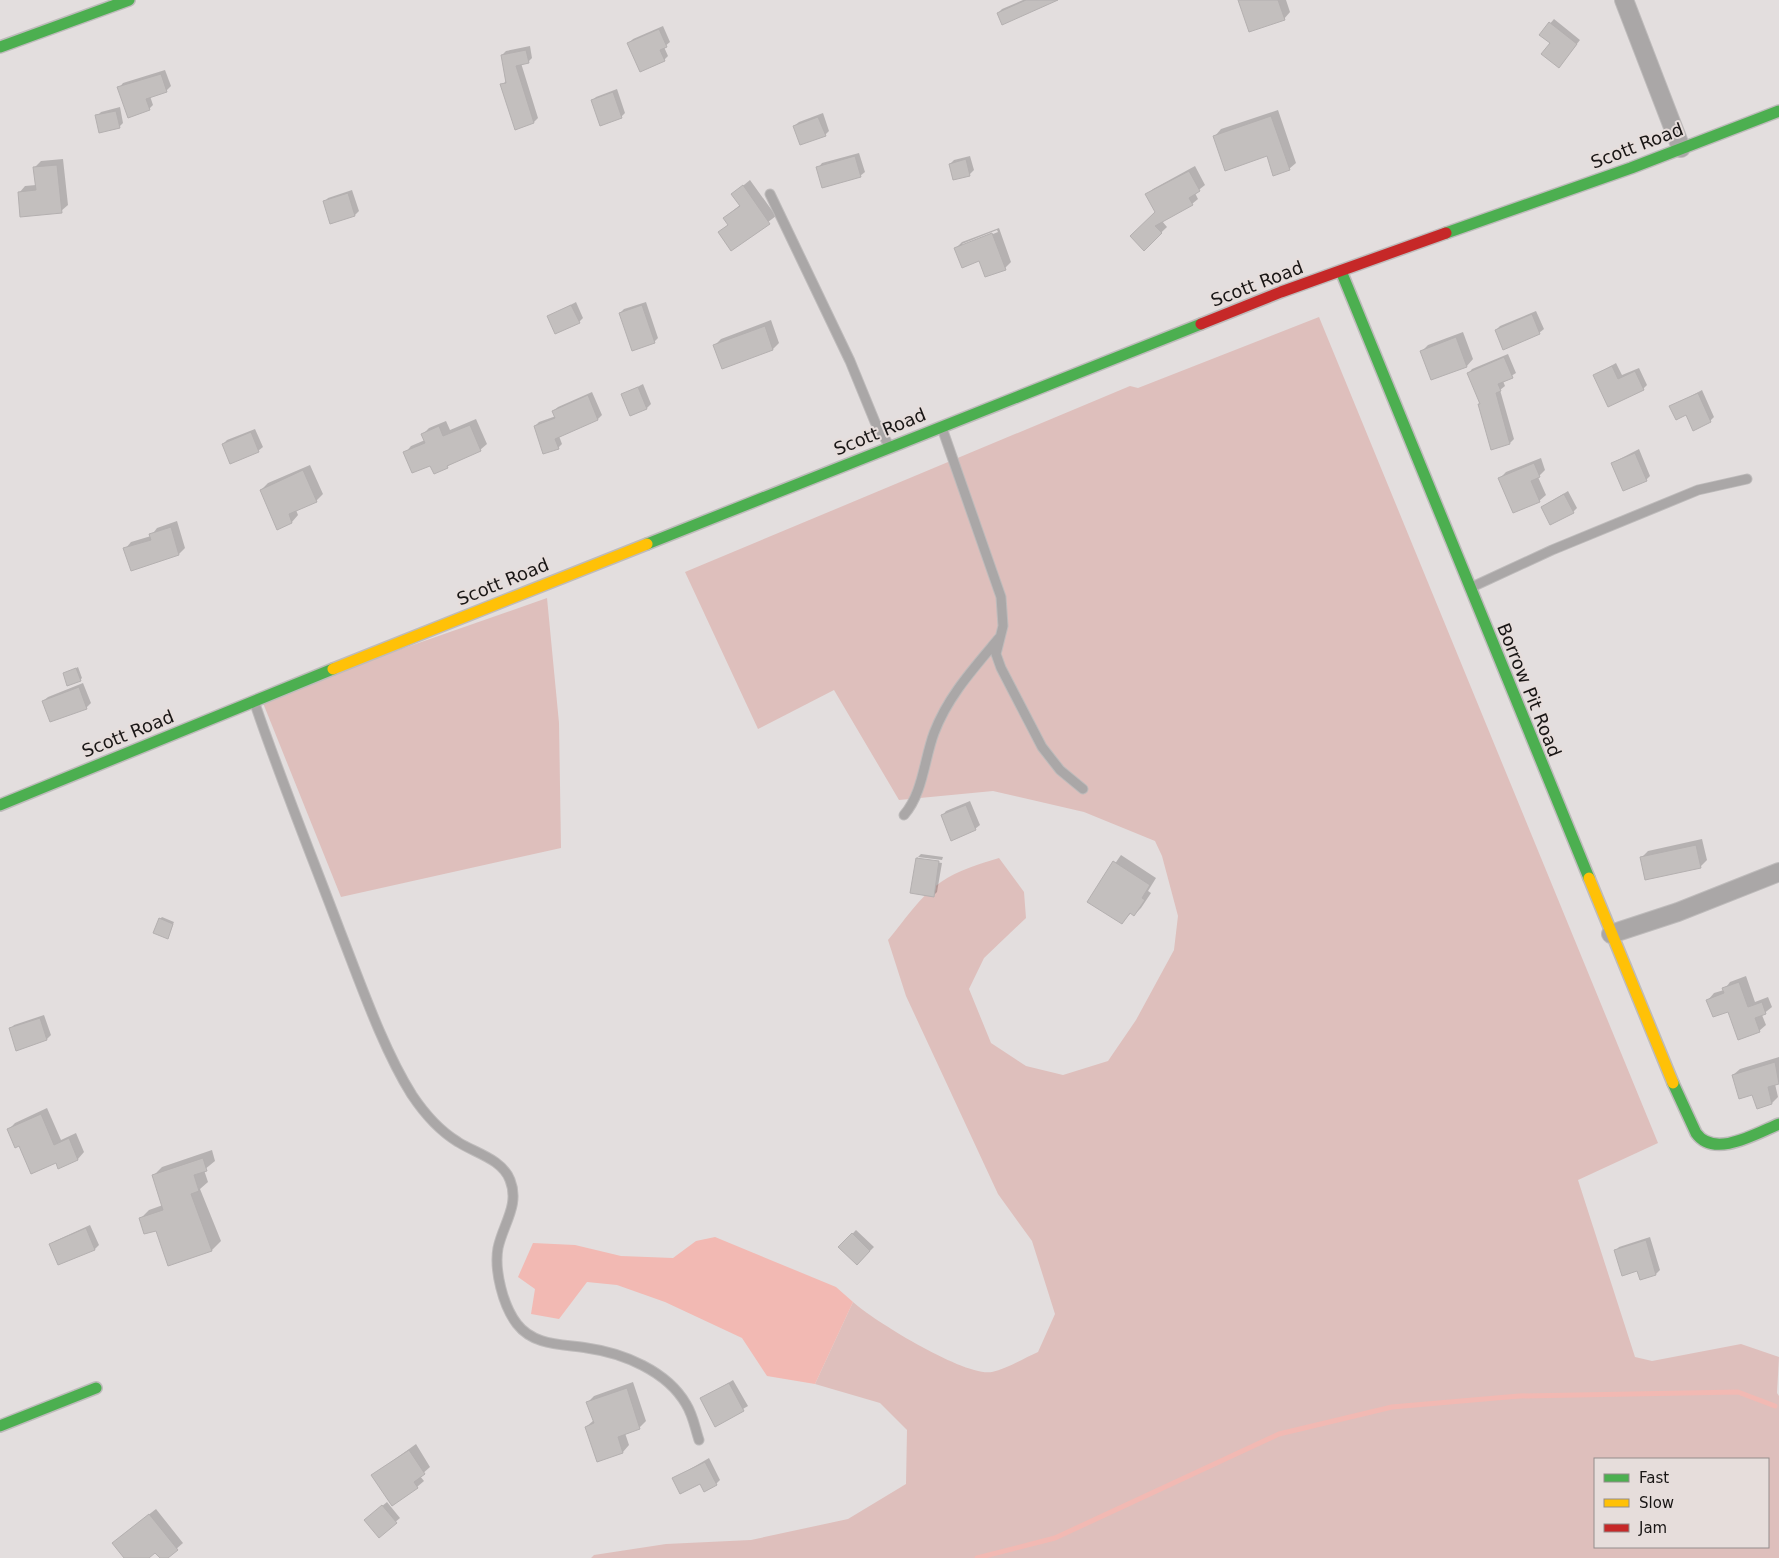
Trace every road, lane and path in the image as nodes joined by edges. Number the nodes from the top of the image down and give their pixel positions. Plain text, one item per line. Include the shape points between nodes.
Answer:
1 (129, 0) edge
2 (1624, 0) edge
3 (0, 47) edge
4 (1779, 110) edge
5 (1681, 148) junction
6 (770, 194) dead end
7 (1341, 271) junction
8 (941, 427) junction
9 (891, 447) junction
10 (1747, 479) dead end
11 (1469, 588) junction
12 (999, 638) junction
13 (254, 700) junction
14 (1083, 789) dead end
15 (0, 805) edge
16 (904, 815) dead end
17 (1779, 872) edge
18 (1611, 934) junction
19 (1779, 1124) edge
20 (96, 1388) dead end
21 (0, 1426) edge
22 (699, 1440) dead end

1 - 3 street
2 - 5 street
4 - 5 street, Scott Road
5 - 7 street, Scott Road
6 - 9 lane via 850,361 875,422
7 - 8 street, Scott Road
7 - 11 street, Borrow Pit Road
8 - 9 street, Scott Road
8 - 12 lane via 1001,597 1004,626
9 - 13 street, Scott Road
10 - 11 lane via 1698,490
11 - 18 street, Borrow Pit Road
12 - 14 lane via 996,654 1001,668 1042,747 1060,770
12 - 16 lane via 946,706 934,733 913,804
13 - 15 street, Scott Road
13 - 22 lane via 354,967 397,1069 413,1096 440,1128 497,1163 510,1178 514,1205 498,1248 497,1266 498,1280 512,1316 524,1332 536,1339 614,1354 664,1379 687,1405
17 - 18 street via 1678,912
18 - 19 street, Borrow Pit Road via 1688,1120 1700,1139 1721,1145
20 - 21 street

